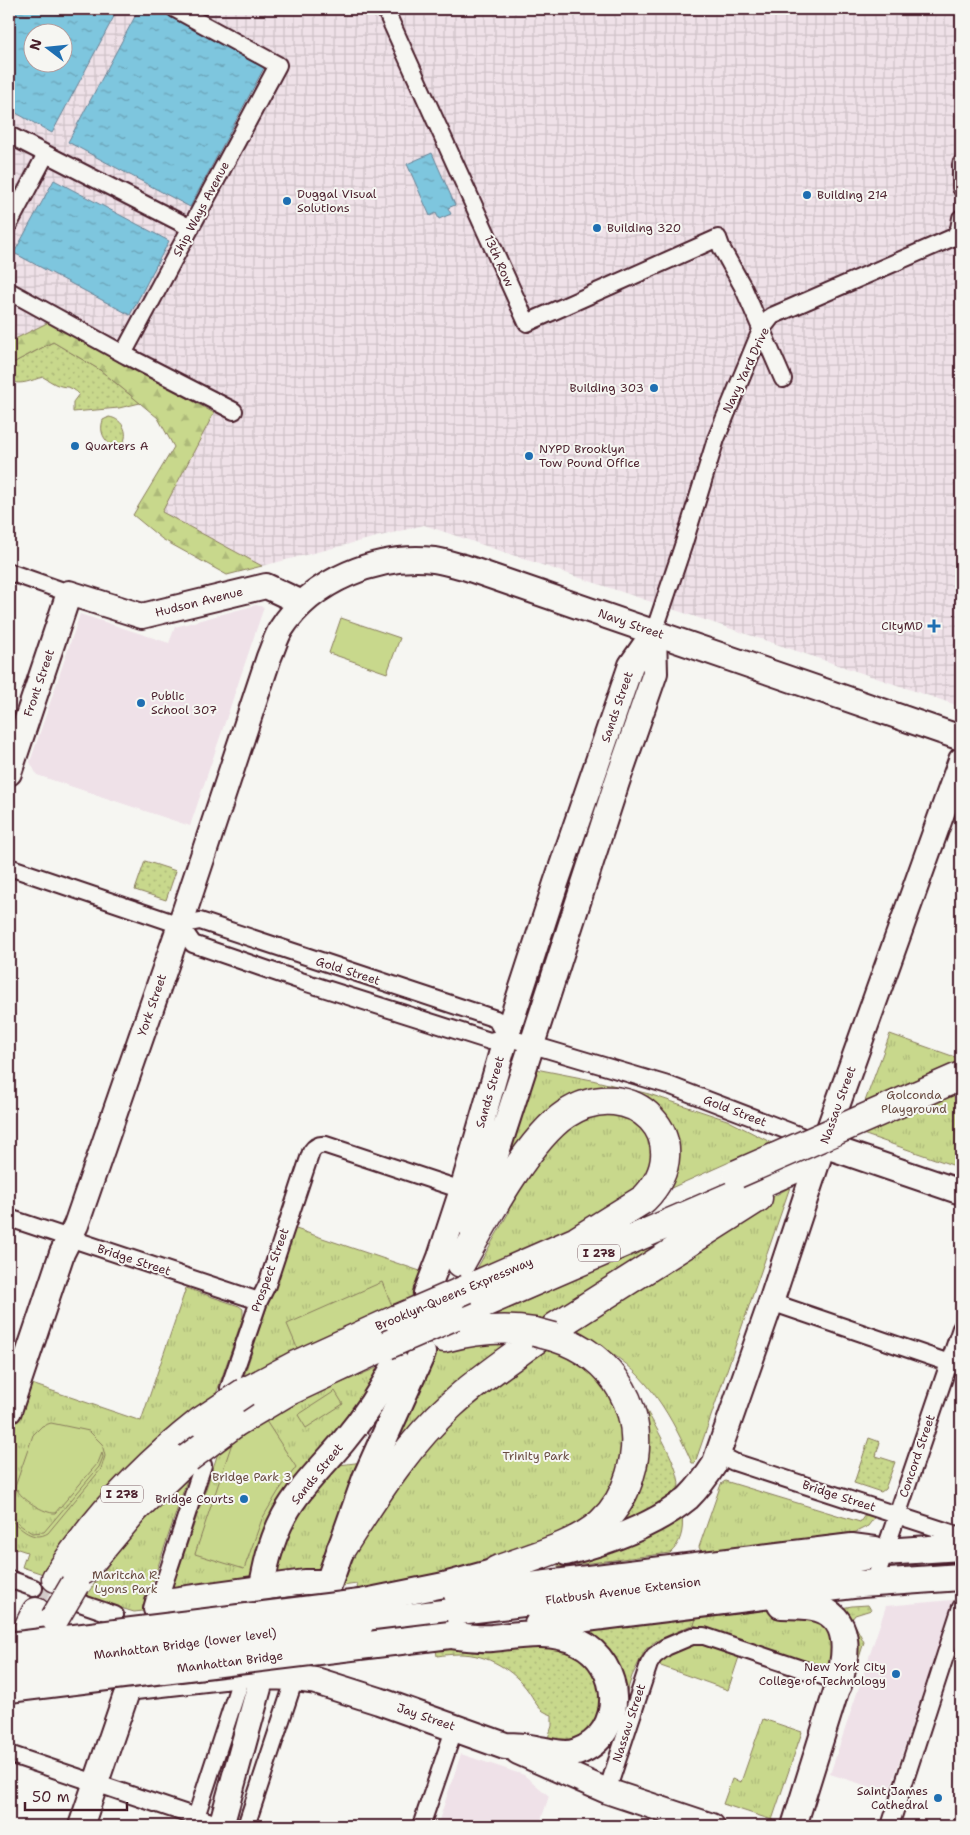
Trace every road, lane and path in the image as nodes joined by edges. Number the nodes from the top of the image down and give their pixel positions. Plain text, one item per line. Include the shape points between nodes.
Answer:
1 (175, 9) edge
2 (385, 9) edge
3 (9, 135) edge
4 (46, 154) junction
5 (961, 164) edge
6 (961, 188) edge
7 (961, 218) edge
8 (9, 224) edge
9 (191, 228) junction
10 (9, 291) edge
11 (761, 330) junction
12 (123, 354) junction
13 (783, 379) dead end
14 (234, 411) dead end
15 (9, 572) edge
16 (69, 593) junction
17 (302, 603) junction
18 (654, 632) junction
19 (961, 738) edge
20 (961, 760) edge
21 (9, 773) edge
22 (9, 867) edge
23 (180, 925) junction
24 (506, 1037) junction
25 (531, 1045) junction
26 (961, 1076) edge
27 (961, 1096) edge
28 (815, 1154) junction
29 (743, 1189) junction
30 (462, 1190) junction
31 (961, 1192) edge
32 (9, 1218) edge
33 (70, 1239) junction
34 (578, 1240) junction
35 (461, 1278) junction
36 (426, 1293) dead end
37 (259, 1301) junction
38 (771, 1302) junction
39 (961, 1328) edge
40 (545, 1334) junction
41 (440, 1336) junction
42 (388, 1356) junction
43 (955, 1364) edge
44 (237, 1390) junction
45 (9, 1411) edge
46 (720, 1452) junction
47 (196, 1462) junction
48 (897, 1514) junction
49 (961, 1536) edge
50 (961, 1547) edge
51 (341, 1549) junction
52 (884, 1552) junction
53 (497, 1570) junction
54 (961, 1577) edge
55 (9, 1579) edge
56 (874, 1583) junction
57 (328, 1585) joint
58 (445, 1590) junction
59 (261, 1592) junction
60 (752, 1598) junction
61 (52, 1604) junction
62 (157, 1606) joint
63 (961, 1607) edge
64 (360, 1612) junction
65 (115, 1615) dead end
66 (450, 1634) junction
67 (9, 1645) edge
68 (9, 1666) edge
69 (297, 1674) junction
70 (252, 1678) junction
71 (838, 1685) junction
72 (9, 1689) edge
73 (127, 1692) joint
74 (455, 1727) junction
75 (505, 1746) junction
76 (9, 1754) edge
77 (96, 1783) junction
78 (607, 1791) junction
79 (211, 1824) edge
80 (81, 1826) edge
81 (246, 1826) edge
82 (421, 1826) edge
83 (712, 1826) edge
84 (794, 1826) edge
85 (890, 1826) edge

1 - 9 street, Ship Ways Avenue via 278,65
2 - 11 street, 13th Row via 527,323 718,238
3 - 4 street
4 - 8 street
4 - 9 street
5 - 6 street
7 - 11 street, Navy Yard Drive via 954,237 772,316
9 - 12 street, Ship Ways Avenue
10 - 12 street
11 - 13 street
11 - 18 street, Navy Yard Drive via 716,439
12 - 14 street
15 - 16 street, Hudson Avenue
16 - 17 main road, Hudson Avenue via 142,616 266,586
16 - 21 main road, Front Street
17 - 18 main road, Navy Street via 324,586 366,567 401,560 435,560
17 - 23 main road, York Street via 281,629 269,657
18 - 19 main road, Navy Street
18 - 24 main road, Sands Street via 631,665
18 - 25 main road, Sands Street via 655,672
20 - 28 main road, Nassau Street
22 - 23 street, Gold Street
23 - 24 street, Gold Street via 193,944 490,1041
23 - 24 street, Gold Street via 200,921 496,1019
23 - 33 main road, York Street
24 - 25 street, Gold Street
24 - 30 main road, Sands Street
25 - 28 street, Gold Street via 671,1086
25 - 35 main road, Sands Street
26 - 29 highway, Brooklyn-Queens Expressway / I 278, bridge
27 - 28 highway
28 - 29 highway
28 - 31 main road, Gold Street
28 - 38 main road, Nassau Street
29 - 34 highway, Brooklyn-Queens Expressway / I 278
29 - 40 highway
29 - 41 highway, Brooklyn-Queens Expressway / I 278
30 - 36 main road, Sands Street
30 - 37 street, Prospect Street via 318,1145 311,1152
32 - 33 street, Bridge Street
33 - 37 street, Bridge Street
33 - 45 main road, York Street via 62,1253
34 - 35 highway, Brooklyn-Queens Expressway / I 278
34 - 35 highway via 644,1199 662,1174 665,1150 659,1130 647,1114 631,1104 611,1100 596,1102 576,1109 556,1122 516,1173
35 - 44 highway, Brooklyn-Queens Expressway / I 278, bridge via 397,1318
37 - 44 street, Prospect Street
38 - 43 street
38 - 46 main road, Nassau Street
39 - 43 street, Concord Street
40 - 41 highway via 494,1330
40 - 51 highway via 472,1386 433,1422 380,1488
40 - 53 highway via 572,1343 591,1354 608,1370 629,1406 636,1451 624,1491 601,1523 568,1543
41 - 42 highway, Brooklyn-Queens Expressway / I 278, bridge
41 - 51 main road via 377,1453
42 - 47 highway, Brooklyn-Queens Expressway / I 278, bridge via 304,1383 235,1423
42 - 59 main road, Sands Street via 374,1401 284,1516 269,1552
43 - 48 street, Concord Street
44 - 61 highway, Brooklyn-Queens Expressway / I 278, bridge via 161,1454 122,1494 94,1527
46 - 48 street, Bridge Street via 734,1462
46 - 53 main road, Nassau Street via 694,1491 659,1516 601,1542
47 - 61 highway, Brooklyn-Queens Expressway / I 278 via 151,1492
47 - 62 street
48 - 49 street, Bridge Street
48 - 52 street, Concord Street
50 - 52 main road, Flatbush Avenue Extension
51 - 57 main road
52 - 56 street, Concord Street
52 - 58 main road, Flatbush Avenue Extension via 852,1546
52 - 64 main road, Flatbush Avenue Extension via 730,1578
53 - 58 main road, Nassau Street
54 - 56 main road, Flatbush Avenue Extension
55 - 61 street
56 - 60 main road, Flatbush Avenue Extension
57 - 59 main road via 305,1582
58 - 64 main road
59 - 62 main road
60 - 66 main road, Flatbush Avenue Extension
60 - 71 main road via 771,1604 814,1607 831,1616 842,1630 846,1647
61 - 65 street
63 - 85 street
64 - 67 main road, bridge
64 - 68 main road, Manhattan Bridge (lower level), bridge
66 - 72 main road, Manhattan Bridge, bridge
66 - 75 main road via 475,1638 535,1634 567,1638 585,1646 601,1660 612,1680 613,1704 607,1726 595,1742 566,1754
69 - 70 main road, Jay Street
69 - 74 main road, Jay Street
69 - 81 street
70 - 73 street, Jay Street
70 - 79 main road
71 - 78 street, Nassau Street via 832,1679 704,1636 692,1636 666,1646 654,1656 645,1674
71 - 84 main road
73 - 77 main road
74 - 75 main road, Jay Street
74 - 82 street
75 - 78 main road, Jay Street
76 - 77 street
77 - 79 street
77 - 80 main road
78 - 83 main road, Jay Street

